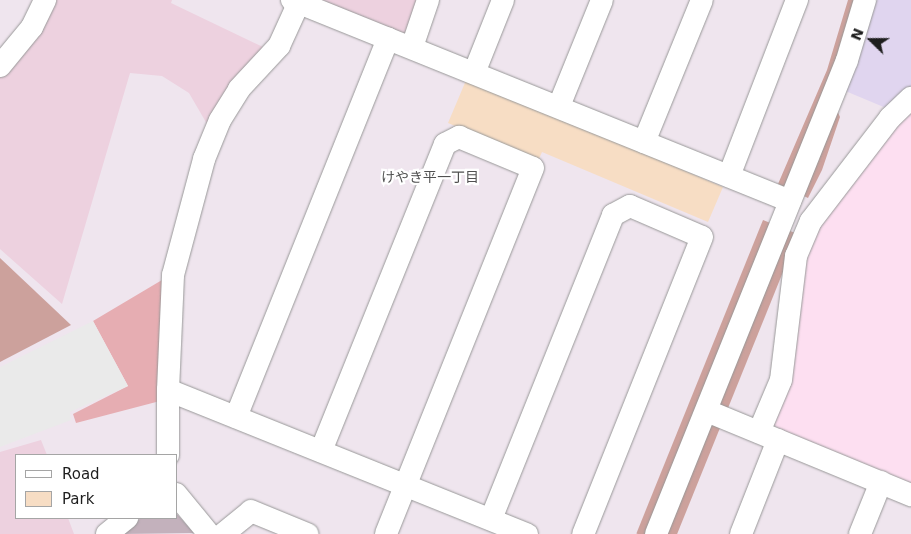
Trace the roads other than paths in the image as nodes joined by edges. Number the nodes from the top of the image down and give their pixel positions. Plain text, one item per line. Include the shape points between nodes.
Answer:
1 (45, 0) edge
2 (428, 0) edge
3 (503, 0) edge
4 (602, 0) edge
5 (702, 0) edge
6 (797, 0) edge
7 (865, 0) edge
8 (297, 1) edge
9 (388, 38) junction
10 (412, 48) junction
11 (0, 66) edge
12 (474, 73) junction
13 (911, 98) edge
14 (559, 106) junction
15 (644, 142) junction
16 (729, 176) junction
17 (790, 201) junction
18 (168, 390) junction
19 (707, 411) junction
20 (236, 417) junction
21 (768, 436) junction
22 (321, 451) junction
23 (168, 454) edge
24 (881, 482) junction
25 (405, 485) junction
26 (178, 496) edge
27 (911, 496) edge
28 (126, 519) edge
29 (491, 519) junction
30 (107, 534) edge
31 (209, 534) edge
32 (223, 534) edge
33 (307, 534) edge
34 (386, 534) edge
35 (527, 534) edge
36 (583, 534) edge
37 (656, 534) edge
38 (741, 534) edge
39 (860, 534) edge

1 - 11 street via 32,28
2 - 10 street
3 - 12 street
4 - 14 street
5 - 15 street
6 - 16 street
7 - 17 street via 847,60
8 - 9 street
8 - 18 street via 279,46 239,89 220,120 204,159 173,275
9 - 10 street
9 - 20 street
10 - 12 street
12 - 14 street
13 - 21 street via 890,118 811,221 796,256 781,380
14 - 15 street
15 - 16 street
16 - 17 street
17 - 19 street
18 - 20 street
18 - 23 street
19 - 21 street
19 - 37 street
20 - 22 street
21 - 24 street
21 - 38 street
22 - 25 street
22 - 25 street via 444,144 459,137 532,168
24 - 27 street
24 - 39 street
25 - 29 street
25 - 34 street
26 - 31 street
28 - 30 street
29 - 35 street
29 - 36 street via 613,215 630,206 702,237
32 - 33 street via 251,511

